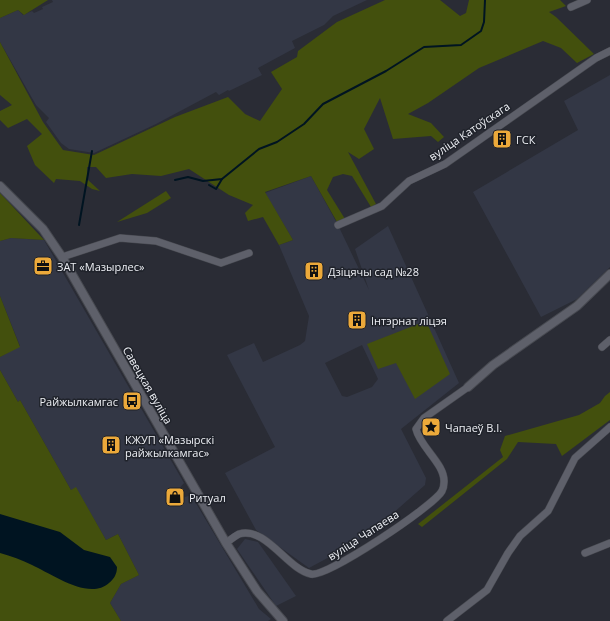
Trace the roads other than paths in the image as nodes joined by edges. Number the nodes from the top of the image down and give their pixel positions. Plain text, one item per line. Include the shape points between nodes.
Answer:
1 (587, 0) edge
2 (571, 7) dead end
3 (610, 51) edge
4 (0, 186) edge
5 (338, 225) dead end
6 (249, 253) dead end
7 (62, 257) junction
8 (610, 274) edge
9 (610, 340) edge
10 (602, 347) dead end
11 (468, 387) joint
12 (610, 428) edge
13 (226, 543) junction
14 (610, 543) edge
15 (585, 552) dead end
16 (282, 621) edge
17 (448, 621) edge

1 - 2 street
3 - 5 street, вуліца Катоўскага via 596,58 444,164 409,181 382,206
4 - 7 street, Савецкая вуліца via 43,229
6 - 7 street via 221,263 156,241 120,238
7 - 13 street, Савецкая вуліца
8 - 11 street via 577,306 493,365
9 - 10 street
11 - 13 street, вуліца Чапаева via 424,418 416,429 418,436 443,472 442,490 433,501 345,562 324,573 312,575 301,570 262,538 251,534 239,534
12 - 17 street via 575,458 548,511 520,536 487,590
13 - 16 street, Савецкая вуліца via 257,591
14 - 15 street

